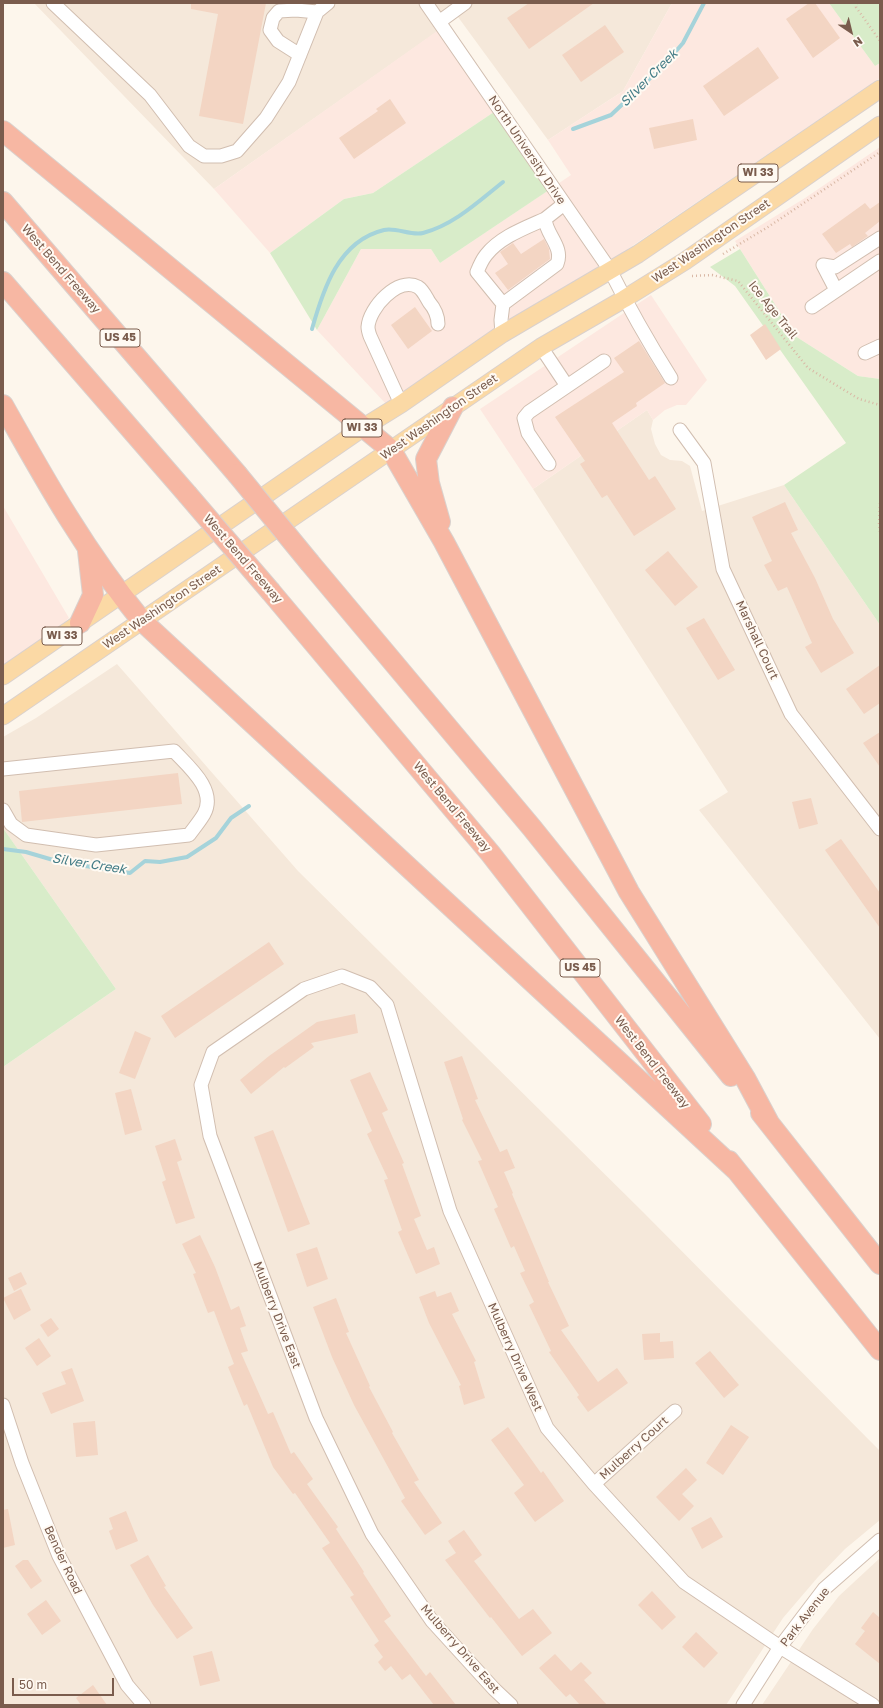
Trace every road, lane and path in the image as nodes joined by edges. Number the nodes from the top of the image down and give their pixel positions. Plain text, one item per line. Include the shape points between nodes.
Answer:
1 (53, 3) edge
2 (328, 3) edge
3 (426, 3) edge
4 (465, 3) edge
5 (856, 3) edge
6 (317, 12) junction
7 (439, 22) junction
8 (880, 41) edge
9 (300, 55) junction
10 (879, 91) edge
11 (880, 125) edge
12 (3, 131) edge
13 (880, 152) edge
14 (3, 202) edge
15 (564, 204) junction
16 (545, 219) junction
17 (880, 238) edge
18 (717, 258) dead end
19 (880, 260) edge
20 (610, 270) junction
21 (698, 272) dead end
22 (3, 282) edge
23 (836, 290) junction
24 (624, 299) junction
25 (503, 304) junction
26 (812, 307) dead end
27 (438, 324) dead end
28 (502, 334) junction
29 (880, 346) edge
30 (541, 347) junction
31 (865, 352) dead end
32 (604, 361) dead end
33 (671, 378) dead end
34 (567, 386) junction
35 (400, 404) junction
36 (3, 405) edge
37 (880, 405) edge
38 (453, 407) junction
39 (364, 427) junction
40 (680, 430) dead end
41 (391, 450) junction
42 (549, 464) dead end
43 (880, 503) edge
44 (880, 532) edge
45 (444, 542) junction
46 (87, 550) junction
47 (121, 596) junction
48 (142, 621) junction
49 (80, 623) junction
50 (3, 676) edge
51 (3, 716) edge
52 (3, 769) edge
53 (3, 810) edge
54 (880, 829) edge
55 (370, 987) joint
56 (769, 1123) junction
57 (737, 1171) junction
58 (880, 1264) edge
59 (880, 1350) edge
60 (3, 1404) edge
61 (675, 1411) dead end
62 (594, 1484) junction
63 (880, 1540) edge
64 (780, 1647) junction
65 (144, 1705) edge
66 (511, 1705) edge
67 (743, 1705) edge
68 (873, 1705) edge

1 - 9 street via 150,95 189,146 204,156 221,156 237,151 266,118 288,82
2 - 6 street
3 - 7 street, North University Drive
4 - 7 street
5 - 8 path via 856,7
6 - 9 street
6 - 9 street via 279,11 273,18 270,30 278,41
7 - 15 street, North University Drive
10 - 20 main road, WI 33 via 638,254
11 - 24 main road, West Washington Street / WI 33 via 685,261
12 - 39 highway
13 - 18 path
14 - 56 highway, West Bend Freeway / US 45, bridge via 237,474 527,822
15 - 16 street
15 - 20 street, North University Drive
16 - 25 street via 545,227 559,252 557,264
16 - 25 street via 517,231 502,241 486,255 476,272
17 - 23 street via 835,267 823,265
19 - 23 street
20 - 24 street, North University Drive
20 - 28 main road, WI 33
21 - 37 path, Ice Age Trail via 692,276 712,275 738,281 808,368 859,399
22 - 57 highway, West Bend Freeway / US 45, bridge via 272,592 490,853
23 - 26 street
24 - 30 main road, West Washington Street / WI 33
24 - 33 street, North University Drive
25 - 28 street
27 - 35 street via 436,311 424,294 410,285 401,286 390,292 372,314 368,326 370,336
28 - 35 main road, WI 33
29 - 31 street
30 - 34 street
30 - 38 main road, West Washington Street / WI 33
32 - 34 street
34 - 42 street via 524,418 528,433
35 - 39 main road, WI 33
36 - 46 highway
38 - 41 main road, West Washington Street / WI 33
38 - 45 highway via 426,459 429,483
39 - 41 highway
39 - 47 main road, WI 33
40 - 54 street, Marshall Court via 704,463 723,568 791,714
41 - 45 highway
41 - 48 main road, West Washington Street / WI 33
43 - 44 path
45 - 56 highway via 629,892 745,1078
46 - 47 highway
46 - 49 highway via 93,595
47 - 48 highway
47 - 49 main road, WI 33
48 - 51 main road, West Washington Street / WI 33
48 - 57 highway
49 - 50 main road, WI 33
52 - 53 street via 174,751 199,778 208,798 204,813 189,835 96,845 26,835 11,824
55 - 62 street, Mulberry Drive West via 387,1005 450,1211 547,1428
55 - 66 street, Mulberry Drive East via 342,976 304,989 213,1052 201,1085 210,1136 316,1418 372,1534 432,1621
56 - 58 highway, West Bend Freeway / US 45
57 - 59 highway, West Bend Freeway / US 45
60 - 65 street, Bender Road via 22,1463 59,1556 127,1685
61 - 62 street, Mulberry Court
62 - 64 street, Mulberry Drive West via 684,1582
63 - 64 street, Park Avenue via 824,1589
64 - 67 street, Park Avenue
64 - 68 street, Mulberry Drive West

